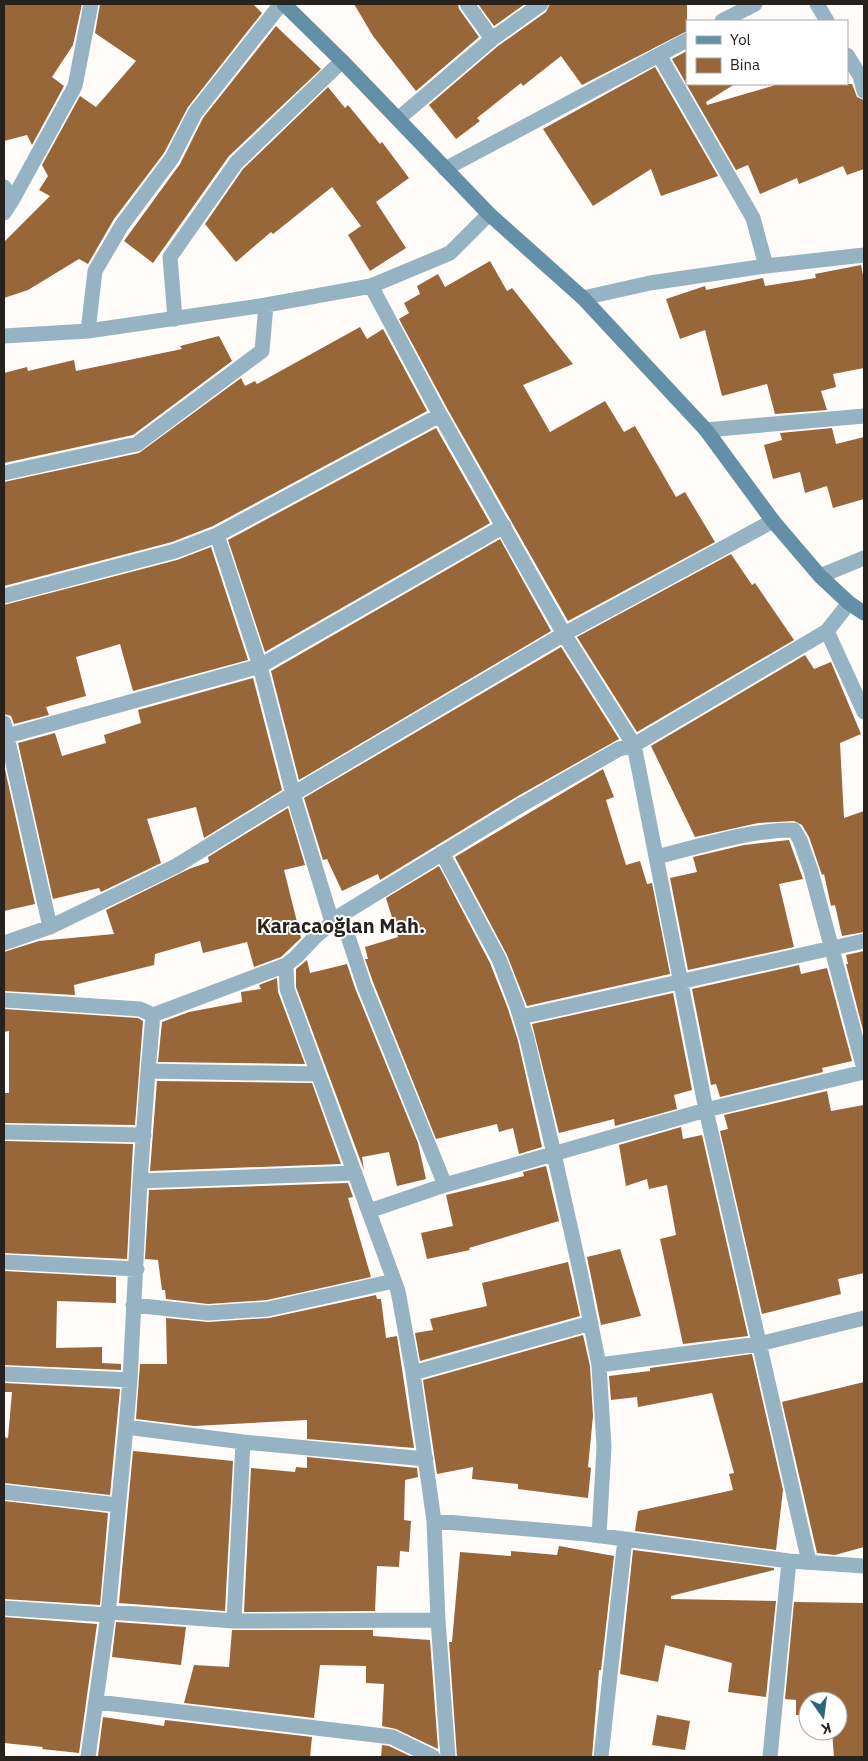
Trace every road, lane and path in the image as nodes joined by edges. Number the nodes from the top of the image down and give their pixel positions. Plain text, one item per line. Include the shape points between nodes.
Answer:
1 (91, 4) edge
2 (283, 4) edge
3 (467, 4) edge
4 (541, 4) edge
5 (755, 4) edge
6 (816, 4) edge
7 (724, 20) edge
8 (826, 20) edge
9 (492, 39) junction
10 (686, 41) edge
11 (659, 55) junction
12 (848, 57) edge
13 (342, 61) junction
14 (864, 91) edge
15 (398, 119) junction
16 (445, 169) junction
17 (4, 187) edge
18 (13, 199) junction
19 (4, 213) edge
20 (489, 214) junction
21 (864, 255) edge
22 (766, 266) junction
23 (371, 286) junction
24 (584, 298) junction
25 (266, 305) junction
26 (175, 319) junction
27 (88, 331) junction
28 (4, 336) edge
29 (440, 414) junction
30 (864, 416) edge
31 (706, 430) junction
32 (4, 473) edge
33 (773, 521) junction
34 (504, 526) junction
35 (217, 535) junction
36 (864, 558) edge
37 (820, 576) junction
38 (4, 596) edge
39 (849, 602) junction
40 (864, 613) edge
41 (828, 631) junction
42 (564, 634) junction
43 (260, 666) junction
44 (864, 712) edge
45 (5, 730) edge
46 (634, 745) junction
47 (293, 794) junction
48 (442, 853) junction
49 (656, 857) junction
50 (337, 919) junction
51 (50, 927) junction
52 (864, 941) edge
53 (4, 943) edge
54 (832, 948) junction
55 (286, 966) junction
56 (680, 982) junction
57 (4, 1000) edge
58 (154, 1015) junction
59 (521, 1017) junction
60 (864, 1071) edge
61 (148, 1072) junction
62 (318, 1074) junction
63 (706, 1110) junction
64 (4, 1132) edge
65 (144, 1135) junction
66 (554, 1154) junction
67 (355, 1173) junction
68 (140, 1181) junction
69 (445, 1185) junction
70 (369, 1211) junction
71 (4, 1262) edge
72 (137, 1269) junction
73 (394, 1281) junction
74 (133, 1305) junction
75 (864, 1318) edge
76 (591, 1323) junction
77 (759, 1344) junction
78 (599, 1365) junction
79 (413, 1373) junction
80 (4, 1374) edge
81 (130, 1380) junction
82 (126, 1427) junction
83 (243, 1442) junction
84 (426, 1459) junction
85 (4, 1492) edge
86 (118, 1505) junction
87 (434, 1521) junction
88 (599, 1536) junction
89 (625, 1539) junction
90 (789, 1560) junction
91 (809, 1562) junction
92 (864, 1566) edge
93 (4, 1608) edge
94 (109, 1614) junction
95 (438, 1620) junction
96 (234, 1621) junction
97 (96, 1702) junction
98 (88, 1757) edge
99 (433, 1757) edge
100 (448, 1757) edge
101 (601, 1757) edge
102 (770, 1757) edge

1 - 18 street via 75,86
2 - 13 main road
2 - 27 street via 195,113 172,158 122,225 95,271
3 - 9 street
4 - 9 street
5 - 7 street
6 - 8 street
9 - 15 street
10 - 11 street
11 - 16 street
11 - 22 street via 753,218
12 - 14 street via 860,76
13 - 15 main road
13 - 26 street via 236,163 170,258
15 - 16 main road
16 - 20 main road
17 - 18 street
18 - 19 street
20 - 23 street via 450,253
20 - 24 main road
21 - 22 street
22 - 24 street
23 - 25 street
23 - 29 street
24 - 31 main road
25 - 26 street
25 - 32 street via 262,351 137,444
26 - 27 street
27 - 28 street
29 - 34 street
29 - 35 street
30 - 31 street
31 - 33 main road
33 - 37 main road
33 - 42 street
34 - 42 street
34 - 43 street
35 - 38 street via 175,551
35 - 43 street
36 - 37 street
37 - 39 main road
39 - 40 main road
39 - 41 street
41 - 44 street
41 - 46 street
42 - 46 street
42 - 47 street
43 - 45 street
43 - 47 street
45 - 51 street
46 - 48 street via 619,749
46 - 49 street
47 - 50 street
47 - 51 street via 176,866
48 - 50 street
48 - 59 street via 499,959
49 - 54 street via 778,830 794,830 811,871
49 - 56 street
50 - 55 street
50 - 69 street
51 - 53 street
52 - 54 street
54 - 56 street
54 - 60 street
55 - 58 street
55 - 62 street via 287,989
56 - 59 street
56 - 63 street
57 - 58 street via 140,1009
58 - 61 street
59 - 66 street
60 - 63 street
61 - 62 street
61 - 65 street
62 - 67 street
63 - 66 street
63 - 77 street
64 - 65 street
65 - 68 street
66 - 69 street
66 - 76 street
67 - 68 street
67 - 70 street
68 - 72 street
69 - 70 street
70 - 73 street
71 - 72 street
72 - 74 street
73 - 74 street via 268,1309 208,1313
73 - 79 street
74 - 81 street
75 - 77 street
76 - 78 street
76 - 79 street
77 - 78 street
77 - 91 street
78 - 88 street via 604,1447
79 - 84 street
80 - 81 street
81 - 82 street
82 - 83 street
82 - 86 street
83 - 84 street
83 - 96 street
84 - 87 street
85 - 86 street
86 - 94 street
87 - 88 street
87 - 95 street
88 - 89 street
89 - 90 street
89 - 101 street
90 - 91 street
90 - 102 street
91 - 92 street
93 - 94 street
94 - 96 street
94 - 97 street
95 - 96 street
95 - 100 street
97 - 98 street
97 - 99 street via 392,1737

